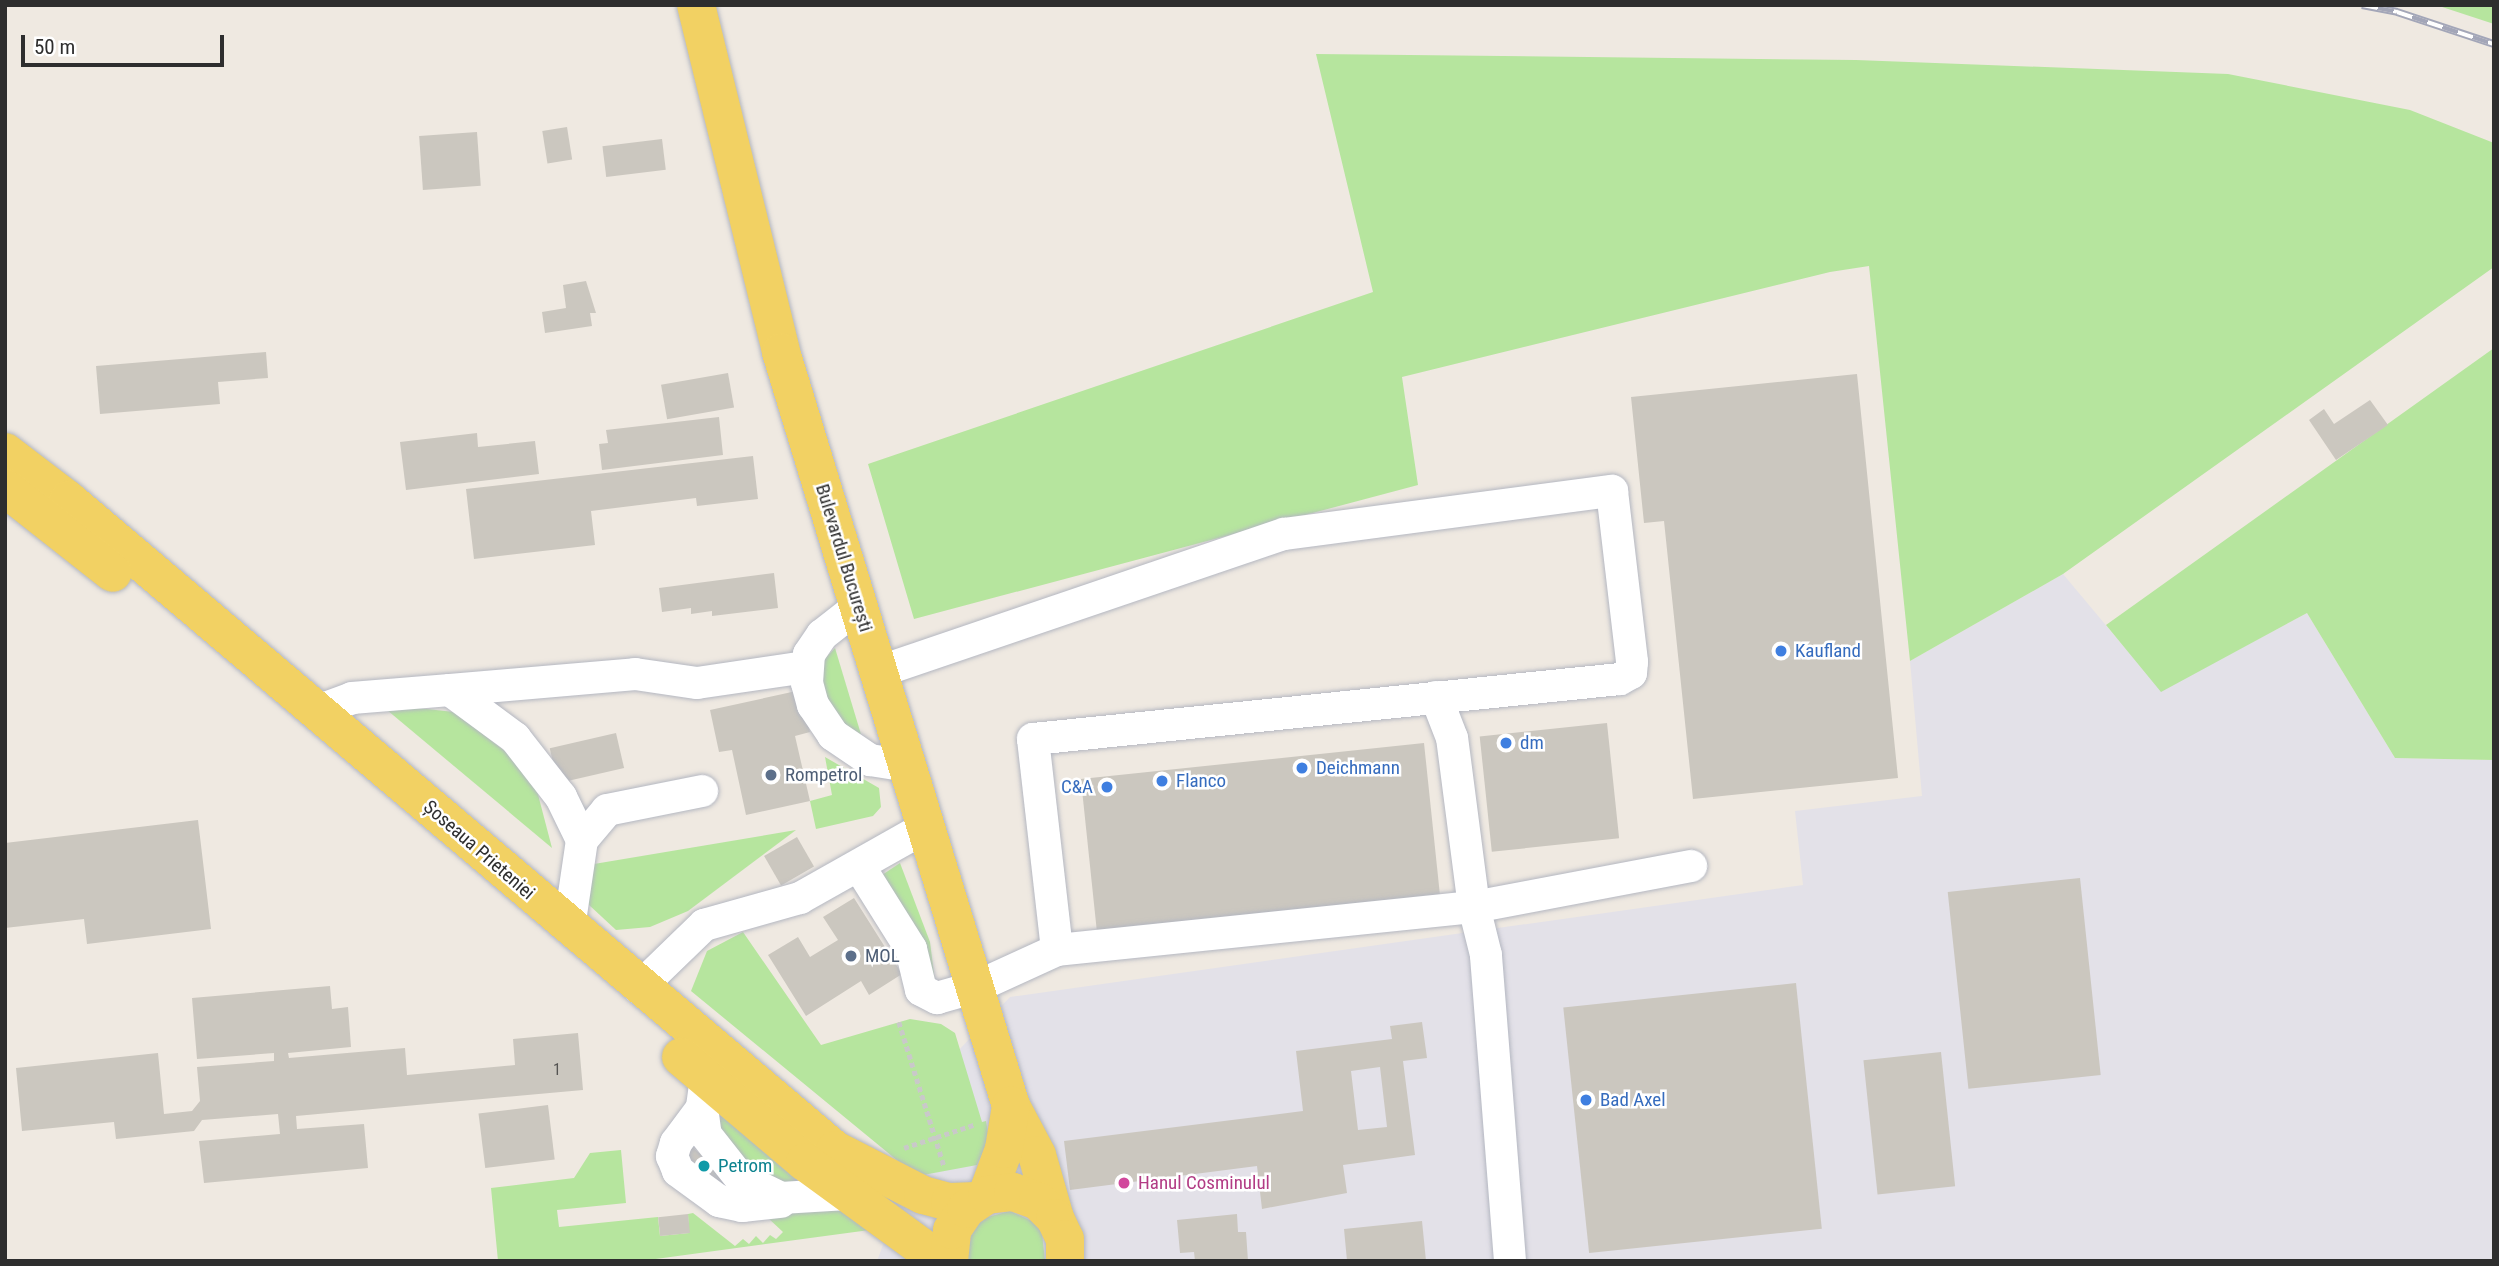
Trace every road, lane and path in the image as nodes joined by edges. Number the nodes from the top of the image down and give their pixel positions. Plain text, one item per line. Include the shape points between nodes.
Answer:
1 (696, 5) edge
2 (5, 452) edge
3 (5, 488) edge
4 (859, 606) junction
5 (806, 667) junction
6 (878, 673) junction
7 (450, 690) junction
8 (1436, 697) junction
9 (317, 711) junction
10 (907, 766) junction
11 (702, 791) dead end
12 (926, 827) junction
13 (582, 840) junction
14 (859, 866) junction
15 (1691, 866) dead end
16 (1474, 908) junction
17 (569, 928) junction
18 (1057, 950) junction
19 (976, 987) junction
20 (639, 988) junction
21 (899, 1022) dead end
22 (704, 1093) junction
23 (998, 1114) junction
24 (935, 1138) junction
25 (899, 1150) dead end
26 (947, 1174) dead end
27 (847, 1194) junction
28 (981, 1198) junction
29 (1055, 1218) junction
30 (940, 1261) edge
31 (949, 1261) edge
32 (1065, 1261) edge
33 (1510, 1261) edge

1 - 4 main road, Bulevardul București via 781,352
2 - 9 main road, Șoseaua Prieteniei
3 - 22 main road, Șoseaua Prieteniei via 237,677
4 - 5 lane via 822,635
4 - 6 main road, Bulevardul București
5 - 7 lane via 697,683 635,674
5 - 10 lane via 813,705 833,735 870,760
6 - 8 lane via 1284,534 1612,491 1631,673 1620,678
6 - 10 main road, Bulevardul București
7 - 9 lane via 352,698
7 - 13 lane via 515,738 539,763
8 - 16 lane via 1452,738
8 - 18 lane via 1033,739
9 - 17 main road, Șoseaua Prieteniei
10 - 12 main road, Bulevardul București
11 - 13 lane via 607,810
12 - 14 lane
12 - 19 main road, Bulevardul București
13 - 17 lane
14 - 19 lane via 911,949 927,997
14 - 20 lane via 800,898 704,926
15 - 16 lane
16 - 18 lane
16 - 33 lane via 1486,955
17 - 20 main road, Șoseaua Prieteniei
18 - 19 lane
19 - 23 main road, Bulevardul București
20 - 28 main road, Șoseaua Prieteniei via 835,1150 923,1195 950,1202
21 - 24 path
22 - 27 main road, Șoseaua Prieteniei
22 - 27 lane via 710,1146 728,1168 768,1196 797,1200
23 - 24 path
23 - 28 main road via 1004,1149
23 - 29 main road via 1037,1155
24 - 25 path
24 - 26 path
27 - 30 main road, Șoseaua Prieteniei
28 - 29 main road, Șoseaua Prieteniei via 1026,1195
28 - 31 main road via 952,1230
29 - 32 main road via 1065,1239

